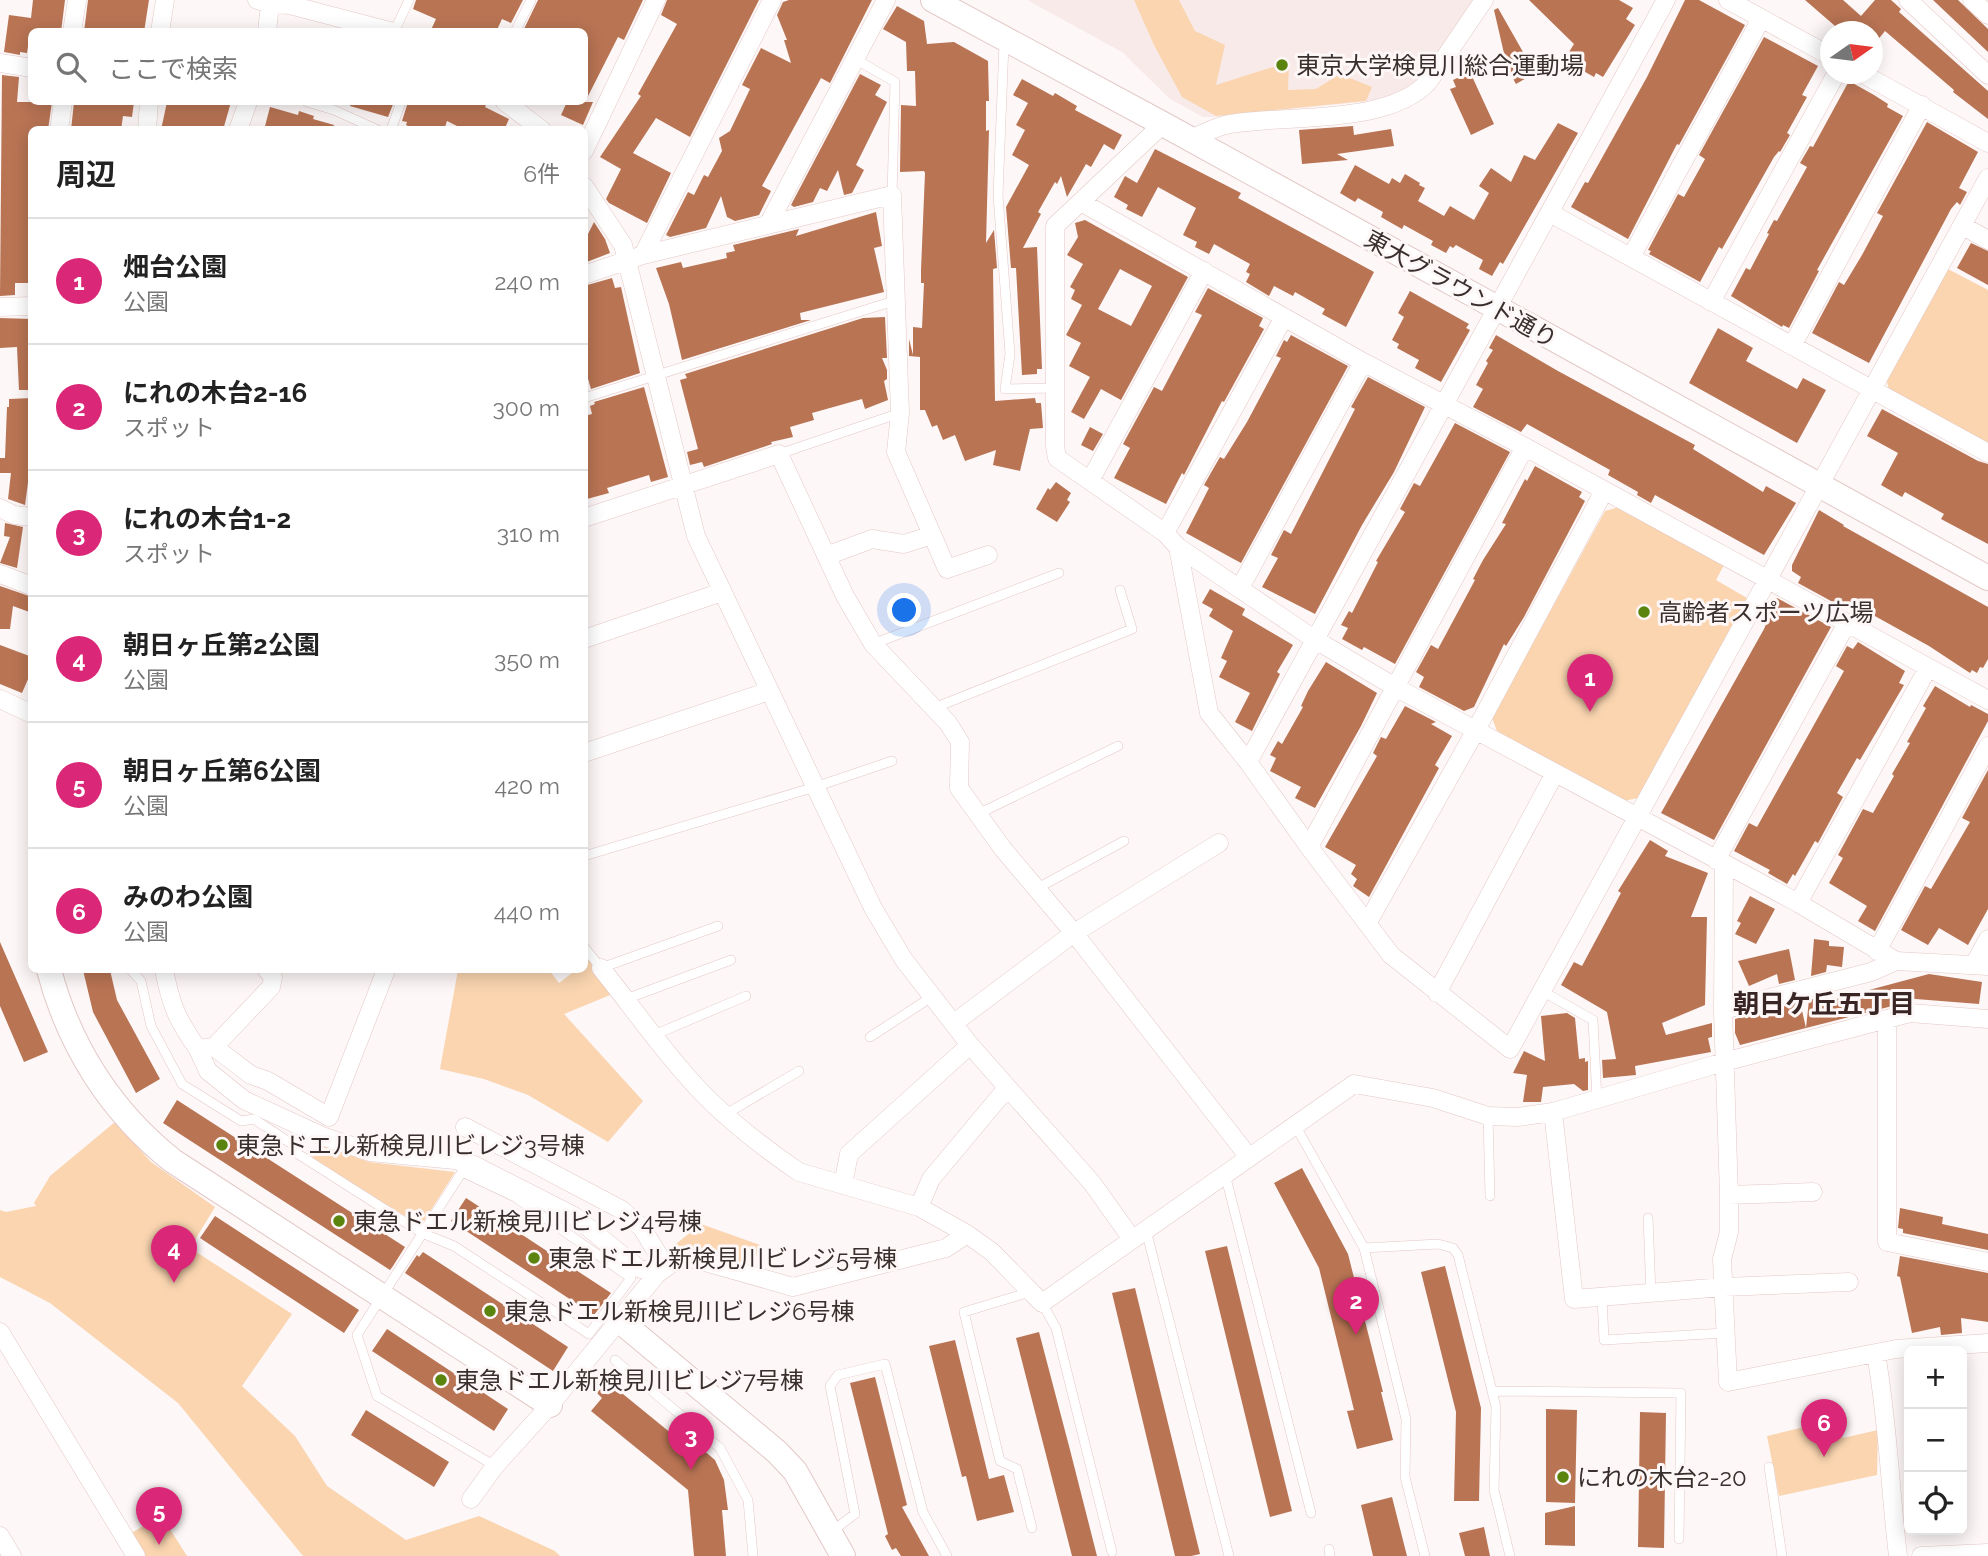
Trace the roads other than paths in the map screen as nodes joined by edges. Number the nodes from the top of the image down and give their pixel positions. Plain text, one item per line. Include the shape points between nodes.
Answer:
1 (77, 0) edge
2 (165, 0) edge
3 (409, 0) edge
4 (531, 0) edge
5 (656, 0) edge
6 (772, 0) edge
7 (886, 0) edge
8 (933, 0) edge
9 (1484, 0) edge
10 (1665, 0) edge
11 (1728, 0) edge
12 (1908, 0) edge
13 (1972, 0) edge
14 (264, 2) edge
15 (291, 2) edge
16 (1988, 15) edge
17 (1761, 19) junction
18 (73, 28) edge
19 (161, 28) edge
20 (267, 28) edge
21 (379, 28) edge
22 (395, 28) edge
23 (518, 28) edge
24 (1004, 39) junction
25 (1820, 51) edge
26 (855, 59) junction
27 (0, 63) edge
28 (28, 67) edge
29 (1988, 75) edge
30 (1831, 84) edge
31 (1883, 84) edge
32 (63, 105) edge
33 (149, 105) edge
34 (247, 105) edge
35 (317, 105) edge
36 (400, 105) edge
37 (509, 105) edge
38 (1922, 105) junction
39 (1163, 124) junction
40 (60, 126) edge
41 (147, 126) edge
42 (239, 126) edge
43 (369, 126) edge
44 (392, 126) edge
45 (537, 126) edge
46 (1189, 139) junction
47 (588, 143) edge
48 (1988, 143) edge
49 (1988, 178) edge
50 (588, 192) edge
51 (892, 195) junction
52 (1081, 202) junction
53 (1550, 213) junction
54 (769, 223) junction
55 (1963, 226) junction
56 (1988, 240) edge
57 (1631, 257) junction
58 (635, 258) junction
59 (1204, 271) junction
60 (588, 274) edge
61 (897, 300) junction
62 (1711, 302) junction
63 (28, 306) edge
64 (0, 307) edge
65 (1496, 309) junction
66 (1284, 317) junction
67 (1792, 346) junction
68 (1363, 362) junction
69 (655, 375) junction
70 (1055, 388) junction
71 (1871, 390) junction
72 (588, 397) edge
73 (1444, 404) junction
74 (900, 413) junction
75 (1525, 447) junction
76 (1988, 453) edge
77 (779, 454) junction
78 (1091, 479) junction
79 (1818, 486) junction
80 (682, 487) junction
81 (1604, 491) junction
82 (0, 508) edge
83 (28, 517) edge
84 (588, 517) edge
85 (1165, 533) junction
86 (932, 535) junction
87 (1178, 547) junction
88 (988, 555) dead end
89 (826, 556) junction
90 (1059, 573) dead end
91 (0, 574) edge
92 (1988, 578) edge
93 (1767, 579) junction
94 (28, 584) edge
95 (1240, 588) junction
96 (1120, 590) dead end
97 (722, 593) junction
98 (1847, 622) junction
99 (588, 638) edge
100 (1314, 639) junction
101 (873, 644) junction
102 (1927, 668) junction
103 (1395, 687) junction
104 (769, 691) junction
105 (0, 699) edge
106 (1988, 700) edge
107 (934, 708) junction
108 (28, 711) edge
109 (1476, 730) junction
110 (1118, 746) dead end
111 (1988, 747) edge
112 (588, 752) edge
113 (892, 761) dead end
114 (1248, 762) junction
115 (1555, 773) junction
116 (816, 787) junction
117 (978, 814) junction
118 (1637, 818) junction
119 (1124, 841) dead end
120 (1219, 843) dead end
121 (1309, 847) junction
122 (588, 855) edge
123 (1720, 863) junction
124 (1036, 889) junction
125 (1798, 903) junction
126 (1368, 922) junction
127 (718, 926) dead end
128 (1074, 933) junction
129 (1988, 939) edge
130 (1877, 951) junction
131 (588, 952) edge
132 (731, 960) dead end
133 (1896, 961) junction
134 (1981, 965) edge
135 (601, 968) junction
136 (50, 973) edge
137 (134, 973) edge
138 (164, 973) edge
139 (270, 973) edge
140 (385, 973) edge
141 (1542, 991) junction
142 (1437, 993) junction
143 (746, 996) dead end
144 (933, 996) junction
145 (626, 999) junction
146 (1723, 1010) junction
147 (1887, 1019) junction
148 (1988, 1019) edge
149 (954, 1023) junction
150 (654, 1035) junction
151 (870, 1037) dead end
152 (970, 1045) junction
153 (206, 1048) junction
154 (1724, 1062) junction
155 (799, 1071) dead end
156 (1007, 1088) junction
157 (1597, 1100) junction
158 (1553, 1112) junction
159 (726, 1114) junction
160 (1488, 1116) junction
161 (1296, 1125) junction
162 (465, 1127) dead end
163 (1248, 1156) junction
164 (1225, 1174) junction
165 (843, 1185) junction
166 (1813, 1192) dead end
167 (1729, 1195) junction
168 (1490, 1196) dead end
169 (919, 1207) junction
170 (1648, 1218) dead end
171 (422, 1233) junction
172 (967, 1234) junction
173 (1139, 1234) junction
174 (1364, 1248) junction
175 (1988, 1262) edge
176 (661, 1270) junction
177 (1849, 1282) dead end
178 (1724, 1287) junction
179 (1651, 1293) junction
180 (382, 1296) junction
181 (1602, 1297) junction
182 (1037, 1298) junction
183 (620, 1321) junction
184 (0, 1332) edge
185 (1726, 1333) junction
186 (1988, 1343) edge
187 (1876, 1354) junction
188 (615, 1360) dead end
189 (1493, 1391) junction
190 (550, 1405) junction
191 (495, 1466) junction
192 (1769, 1467) dead end
193 (471, 1499) dead end
194 (1311, 1513) dead end
195 (1032, 1528) dead end
196 (830, 1534) junction
197 (0, 1536) edge
198 (1679, 1539) dead end
199 (1112, 1552) dead end
200 (1988, 1553) edge
201 (12, 1556) edge
202 (136, 1556) edge
203 (753, 1556) edge
204 (842, 1556) edge
205 (947, 1556) edge
206 (1229, 1556) edge
207 (1425, 1556) edge
208 (1510, 1556) edge
209 (1782, 1556) edge
210 (1898, 1556) edge
211 (1921, 1556) edge

1 - 18 street
2 - 19 street
3 - 22 lane
4 - 23 lane
5 - 47 street
6 - 58 street
7 - 26 street
8 - 24 street, 東大グラウンド通り
9 - 46 street via 1429,82 1402,102 1359,112 1228,124
10 - 53 street
11 - 17 street
12 - 29 street
13 - 16 street
14 - 15 street
14 - 20 street
15 - 21 street
17 - 25 street
17 - 57 street
24 - 39 street, 東大グラウンド通り
24 - 70 lane via 998,195 1010,354 1005,389
26 - 51 lane via 895,82
26 - 54 street
27 - 28 street
30 - 62 street
31 - 38 street
32 - 40 street
33 - 41 street
34 - 42 street
35 - 43 lane
36 - 44 lane
37 - 45 street
38 - 48 street
38 - 67 street
39 - 46 street, 東大グラウンド通り
39 - 52 street
46 - 65 street, 東大グラウンド通り
49 - 55 street
50 - 58 street
51 - 54 street
51 - 61 street
52 - 59 street
52 - 70 street via 1055,226
53 - 57 street
53 - 65 street
54 - 58 street
55 - 56 street
55 - 71 street
57 - 62 street
58 - 60 street
58 - 69 street
59 - 66 street
59 - 78 street
61 - 69 lane
61 - 74 street
62 - 67 street
63 - 64 street
65 - 73 street
65 - 79 street, 東大グラウンド通り
66 - 68 street
66 - 85 street
67 - 71 street
68 - 73 street
68 - 95 street
69 - 72 lane
69 - 80 street
70 - 78 street via 1058,458
71 - 76 street
71 - 79 street
73 - 75 street
73 - 100 street
74 - 77 lane
74 - 86 street via 896,452
75 - 81 street
75 - 103 street
77 - 80 street
77 - 89 street
78 - 85 street
79 - 92 street, 東大グラウンド通り
79 - 93 street
80 - 84 street
80 - 97 street via 696,536
81 - 93 street
81 - 109 street
82 - 83 street
85 - 87 street
86 - 88 street via 947,569
86 - 89 street via 905,544 872,539
87 - 95 street
87 - 114 street via 1209,713
89 - 101 street
90 - 101 lane
91 - 94 street
93 - 98 street
93 - 118 street
95 - 100 street
96 - 107 lane via 1132,629
97 - 99 street
97 - 104 street
98 - 102 street
98 - 123 street
100 - 103 street
100 - 114 street
101 - 107 street
102 - 106 street
102 - 125 street
103 - 109 street
103 - 121 street
104 - 112 street
104 - 116 street
105 - 108 street
107 - 117 street via 960,742 959,788
109 - 115 street
109 - 126 street
110 - 117 lane
111 - 130 street
113 - 116 lane
114 - 121 street
115 - 118 street
115 - 142 street
116 - 122 lane
116 - 144 street via 873,908 904,960
117 - 124 street
118 - 123 street
118 - 141 street
119 - 124 lane
120 - 128 street
121 - 126 street
123 - 125 street
123 - 146 street
124 - 128 street
125 - 130 street
126 - 142 street via 1391,955
127 - 135 lane
128 - 149 street
128 - 163 street
129 - 134 street
130 - 133 street
131 - 135 lane
132 - 145 lane
133 - 134 street
133 - 146 street via 1871,972
135 - 145 street
136 - 180 street via 83,1058 142,1135 173,1161
137 - 171 lane via 141,981 151,1026 182,1084 241,1121 254,1119 295,1146 298,1154
138 - 153 street via 180,1025
139 - 153 street via 271,987
140 - 153 street via 329,1117
141 - 142 street via 1510,1049
141 - 157 lane via 1593,1020
143 - 150 lane
144 - 149 street
144 - 151 lane
145 - 150 street
146 - 154 street
147 - 148 street via 1910,1013
147 - 154 street
147 - 175 street via 1887,1242
149 - 152 street
150 - 159 street
152 - 156 street
152 - 165 street via 849,1154
153 - 176 street via 208,1071 243,1100 370,1152 474,1165 575,1216 638,1268
154 - 157 street
154 - 167 street
155 - 159 lane
156 - 169 street via 931,1179
156 - 173 street
157 - 158 street
158 - 160 street
158 - 181 street via 1574,1299
159 - 165 street via 799,1172
160 - 161 street via 1433,1098 1354,1084
160 - 168 lane
161 - 163 street
161 - 174 lane
162 - 176 street via 622,1210 642,1228
163 - 164 street
164 - 173 street
164 - 194 lane
165 - 169 street
166 - 167 street
167 - 178 street
169 - 172 street
170 - 179 lane
171 - 171 lane via 462,1172 514,1197 631,1278 589,1334 454,1246
171 - 180 lane
172 - 176 street via 947,1248 793,1287 691,1258 678,1258
172 - 182 street via 992,1252
173 - 182 street
173 - 206 lane
174 - 189 lane via 1438,1244 1453,1248
174 - 207 lane via 1406,1419 1405,1476
176 - 183 street
177 - 178 street
178 - 179 street
178 - 185 street
179 - 181 street
180 - 190 street
180 - 191 lane via 357,1335 377,1396
181 - 185 lane via 1604,1340
182 - 195 lane via 964,1312 1000,1461 1017,1469
182 - 199 lane via 1056,1328
183 - 190 street
183 - 196 street via 777,1452 795,1471
184 - 202 street
185 - 187 street via 1728,1382
186 - 187 street
187 - 210 street via 1885,1403
188 - 203 lane via 720,1448 748,1500
189 - 198 lane via 1681,1393
189 - 208 lane via 1494,1490
190 - 191 street
191 - 193 street
192 - 209 lane
196 - 204 street
196 - 205 lane via 855,1514 830,1386 838,1375 885,1364 923,1513
197 - 201 street
200 - 211 street

